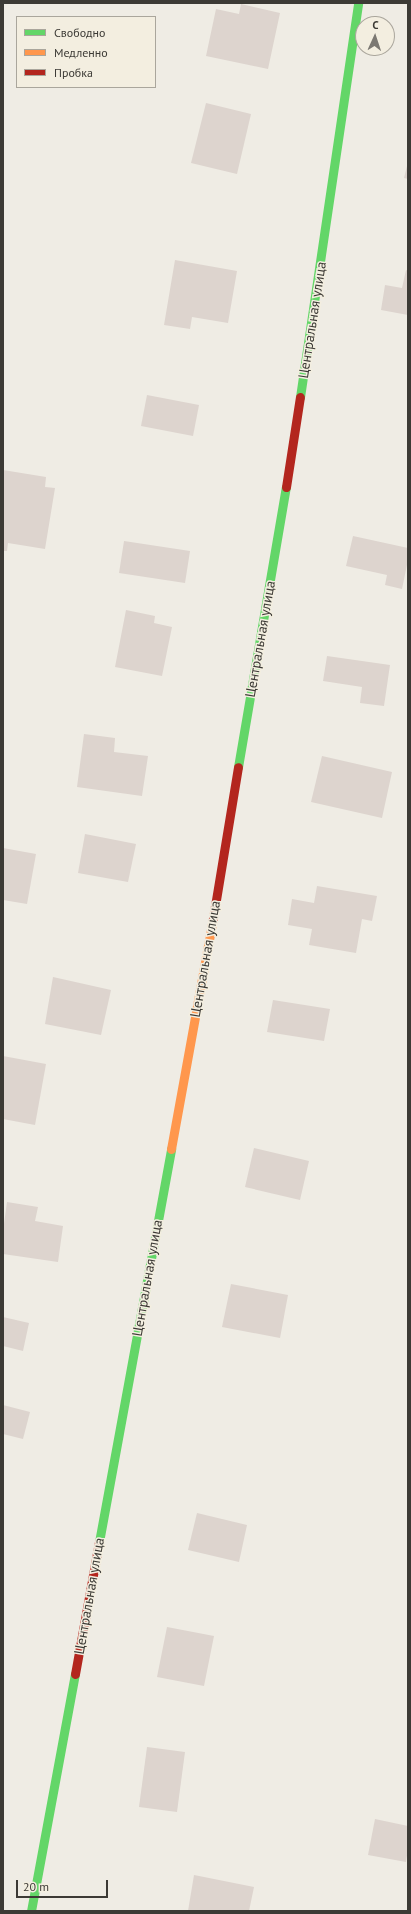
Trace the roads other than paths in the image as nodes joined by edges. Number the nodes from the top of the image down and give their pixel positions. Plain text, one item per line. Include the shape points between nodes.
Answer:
1 (358, 3) edge
2 (31, 1911) edge

1 - 2 main road, Центральная улица via 298,414 211,929

